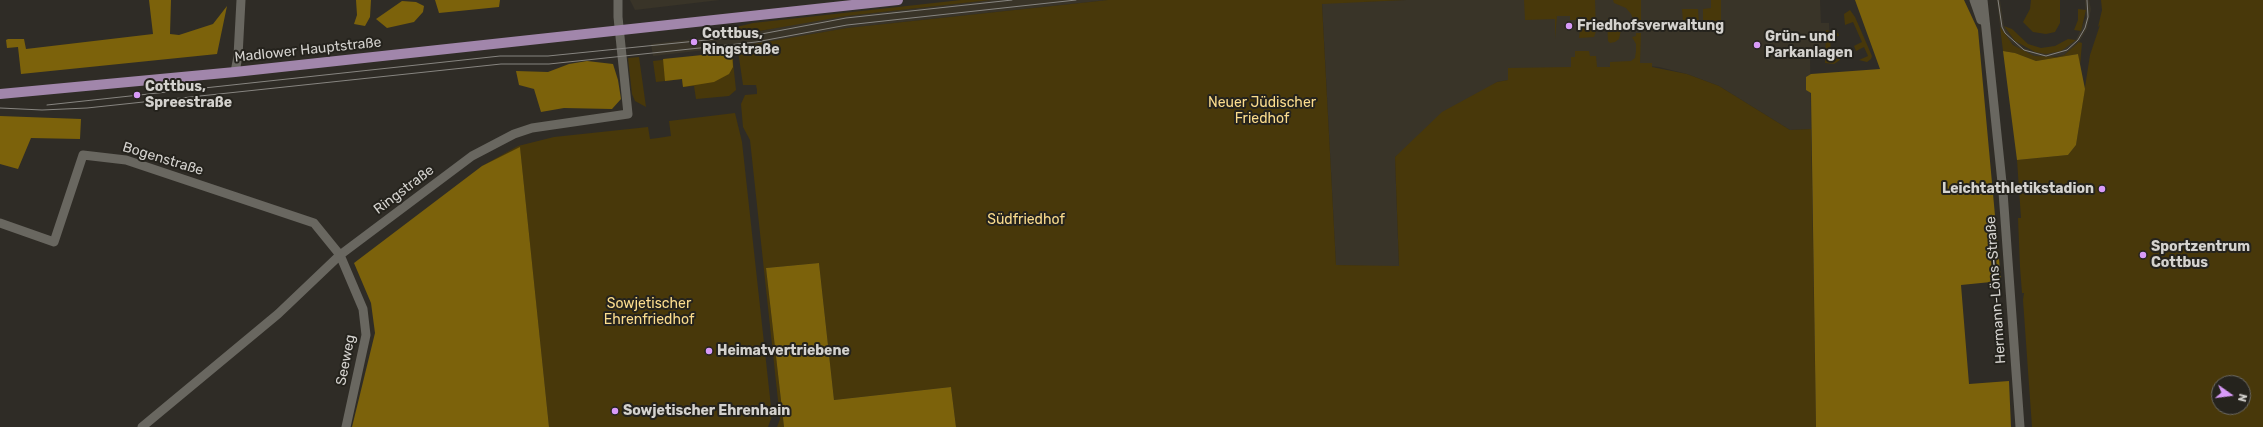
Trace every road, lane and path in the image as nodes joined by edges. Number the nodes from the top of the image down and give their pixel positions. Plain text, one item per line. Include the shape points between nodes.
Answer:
1 (241, 0) edge
2 (618, 0) edge
3 (898, 0) edge
4 (1974, 0) edge
5 (1983, 0) edge
6 (619, 30) junction
7 (1986, 32) junction
8 (235, 72) junction
9 (0, 94) edge
10 (0, 223) edge
11 (340, 255) junction
12 (142, 427) edge
13 (346, 427) edge
14 (2020, 427) edge

1 - 8 street
2 - 6 street, Ringstraße
3 - 6 main road, Madlower Hauptstraße
4 - 7 street, Hermann-Löns-Straße
5 - 7 street, Hermann-Löns-Straße
6 - 8 main road, Madlower Hauptstraße
6 - 11 street, Ringstraße via 628,114 551,124 514,134 472,156
7 - 14 street, Hermann-Löns-Straße via 2003,192
8 - 9 main road, Madlower Hauptstraße
10 - 11 street, Bogenstraße via 54,242 83,155 126,160 314,223
11 - 12 street, Ringstraße via 278,314
11 - 13 street, Seeweg via 363,309 366,335

